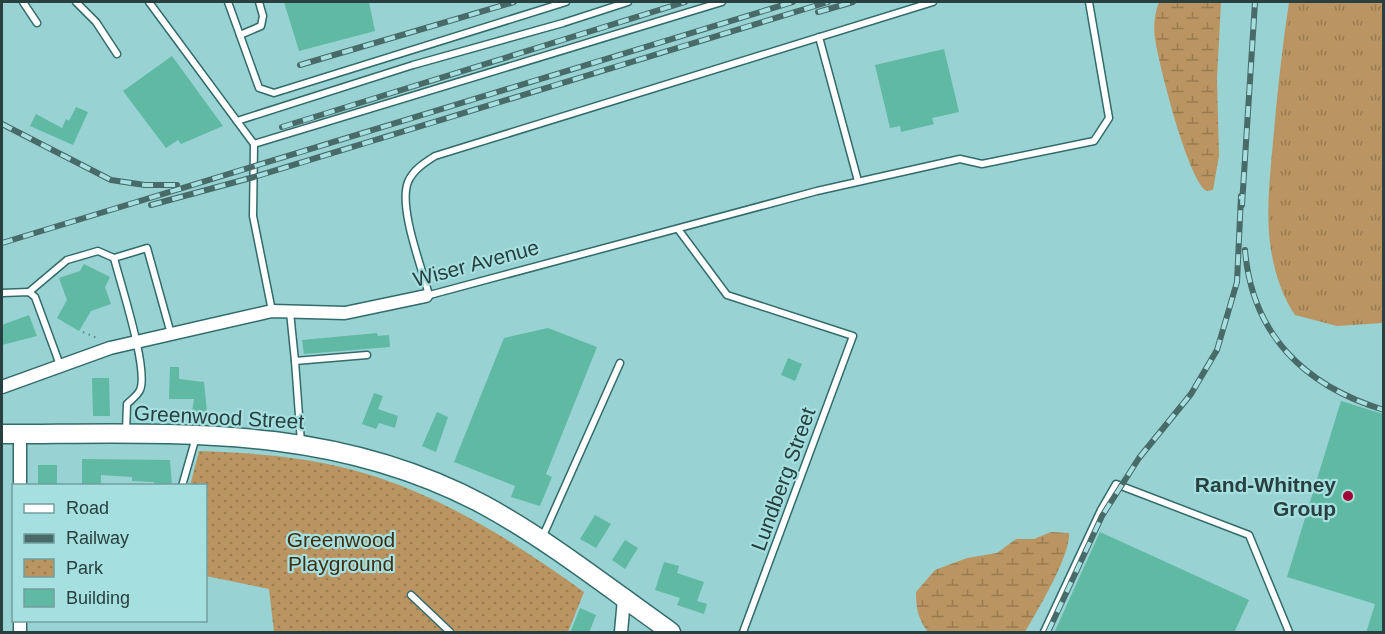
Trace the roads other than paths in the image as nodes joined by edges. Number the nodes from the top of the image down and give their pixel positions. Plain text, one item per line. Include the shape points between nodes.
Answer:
1 (23, 2) edge
2 (76, 2) edge
3 (150, 2) edge
4 (228, 2) edge
5 (259, 2) edge
6 (566, 2) edge
7 (628, 2) edge
8 (722, 2) edge
9 (933, 2) edge
10 (1089, 2) edge
11 (37, 23) dead end
12 (240, 35) junction
13 (819, 37) junction
14 (117, 54) dead end
15 (237, 121) junction
16 (254, 144) junction
17 (858, 182) junction
18 (678, 229) junction
19 (114, 258) junction
20 (29, 292) junction
21 (2, 293) edge
22 (428, 296) junction
23 (272, 311) junction
24 (290, 311) junction
25 (171, 334) junction
26 (136, 342) junction
27 (367, 355) dead end
28 (295, 361) junction
29 (620, 363) dead end
30 (60, 365) junction
31 (2, 387) edge
32 (2, 434) edge
33 (20, 434) junction
34 (126, 435) junction
35 (196, 436) junction
36 (301, 443) junction
37 (20, 484) edge
38 (183, 484) edge
39 (540, 542) junction
40 (411, 595) dead end
41 (624, 599) junction
42 (450, 633) edge
43 (621, 633) edge
44 (671, 633) edge
45 (743, 633) edge
46 (1044, 633) edge
47 (1289, 633) edge

1 - 11 lane
2 - 14 lane via 96,22
3 - 15 lane
4 - 12 lane
5 - 12 lane via 261,26
6 - 12 lane via 274,93 259,88
7 - 15 lane
8 - 16 lane
9 - 13 lane
10 - 17 lane, Wiser Avenue via 1109,118 1094,141 993,162 960,159
13 - 17 lane
13 - 22 lane via 435,156 420,166 408,182 405,202
15 - 16 lane
16 - 23 lane via 253,216
17 - 18 lane, Wiser Avenue
18 - 22 lane, Wiser Avenue
18 - 45 lane, Lundberg Street via 728,294 853,336
19 - 20 lane via 98,251 67,260
19 - 25 lane via 147,248
19 - 26 lane
20 - 21 lane
20 - 30 lane via 35,297
22 - 24 street, Wiser Avenue via 345,314
23 - 24 street, Wiser Avenue
23 - 25 street, Wiser Avenue
24 - 28 lane
25 - 26 street, Wiser Avenue
26 - 30 street, Wiser Avenue
26 - 34 lane via 140,391 127,404
27 - 28 lane
28 - 36 lane
29 - 39 lane
30 - 31 street, Wiser Avenue
32 - 33 main road, Greenwood Street
33 - 34 main road, Greenwood Street
33 - 37 street
34 - 35 main road, Greenwood Street
35 - 36 main road, Greenwood Street
35 - 38 lane
36 - 39 main road, Greenwood Street via 378,460 421,476 484,505
39 - 41 main road, Greenwood Street
40 - 42 lane
41 - 43 street
41 - 44 main road, Greenwood Street
46 - 47 lane via 1116,484 1249,535

